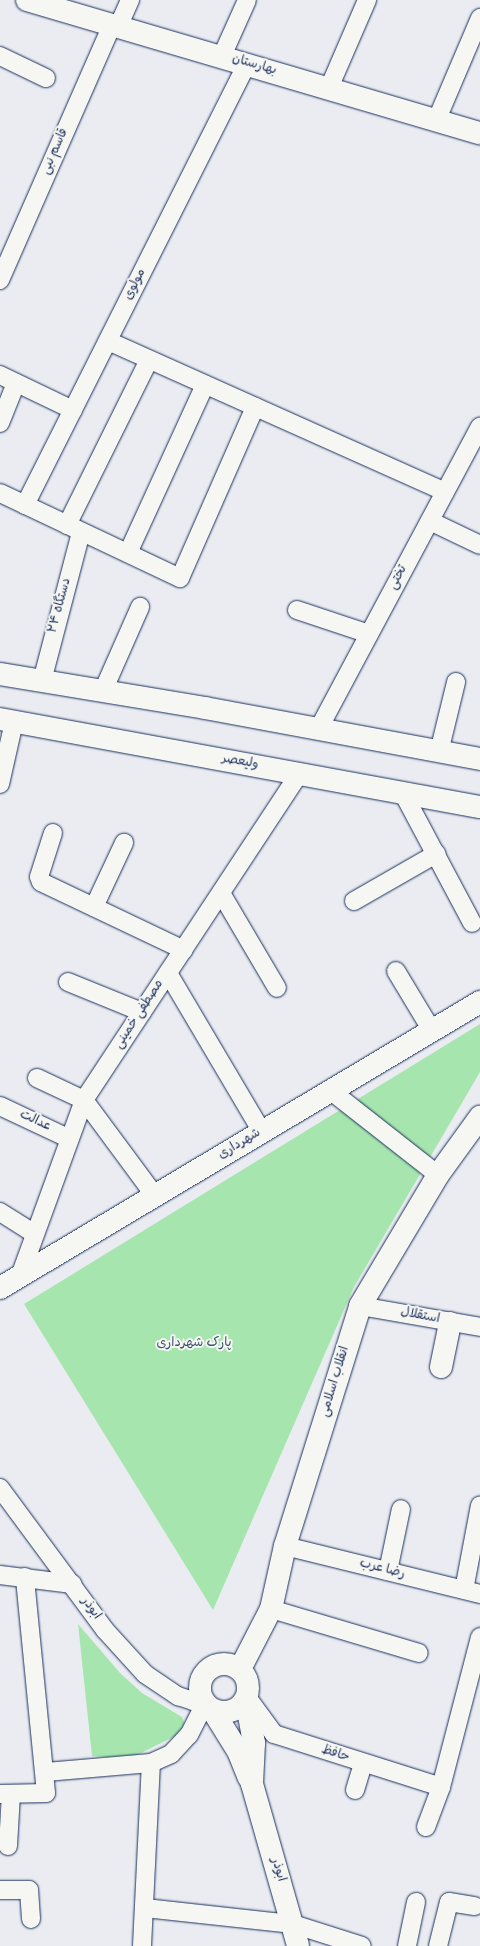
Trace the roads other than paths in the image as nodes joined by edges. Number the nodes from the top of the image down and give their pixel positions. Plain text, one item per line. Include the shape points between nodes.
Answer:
1 (27, 0) edge
2 (130, 0) edge
3 (247, 0) edge
4 (367, 0) edge
5 (480, 18) edge
6 (115, 26) junction
7 (0, 56) edge
8 (222, 56) junction
9 (248, 64) junction
10 (46, 78) dead end
11 (328, 88) junction
12 (437, 119) junction
13 (480, 133) edge
14 (0, 280) edge
15 (108, 341) junction
16 (149, 360) junction
17 (0, 375) edge
18 (16, 383) junction
19 (205, 385) junction
20 (255, 407) junction
21 (73, 410) junction
22 (0, 423) edge
23 (480, 427) edge
24 (445, 492) junction
25 (0, 493) edge
26 (25, 505) junction
27 (430, 521) junction
28 (74, 528) junction
29 (480, 546) edge
30 (128, 554) junction
31 (140, 607) dead end
32 (297, 610) dead end
33 (369, 634) junction
34 (0, 674) edge
35 (42, 681) junction
36 (456, 682) dead end
37 (103, 691) junction
38 (7, 720) edge
39 (318, 730) junction
40 (439, 752) junction
41 (480, 758) edge
42 (300, 774) junction
43 (0, 784) edge
44 (403, 793) junction
45 (480, 807) edge
46 (53, 833) dead end
47 (124, 843) dead end
48 (436, 854) junction
49 (221, 892) junction
50 (354, 901) dead end
51 (94, 907) junction
52 (472, 923) dead end
53 (184, 950) junction
54 (396, 971) dead end
55 (168, 973) junction
56 (68, 982) dead end
57 (276, 988) dead end
58 (480, 1002) edge
59 (142, 1012) junction
60 (432, 1030) junction
61 (37, 1078) dead end
62 (331, 1091) junction
63 (84, 1100) junction
64 (0, 1106) edge
65 (480, 1118) edge
66 (262, 1132) junction
67 (70, 1139) junction
68 (438, 1175) junction
69 (155, 1196) junction
70 (0, 1212) edge
71 (35, 1234) junction
72 (20, 1276) junction
73 (0, 1288) edge
74 (360, 1306) junction
75 (450, 1322) junction
76 (480, 1328) edge
77 (441, 1366) dead end
78 (0, 1488) edge
79 (480, 1505) edge
80 (401, 1509) dead end
81 (285, 1546) junction
82 (388, 1571) junction
83 (0, 1575) edge
84 (25, 1577) junction
85 (72, 1584) junction
86 (472, 1592) edge
87 (270, 1608) junction
88 (480, 1636) edge
89 (419, 1653) dead end
90 (240, 1669) junction
91 (246, 1698) junction
92 (205, 1706) junction
93 (151, 1764) junction
94 (363, 1764) junction
95 (46, 1772) junction
96 (252, 1784) junction
97 (440, 1787) junction
98 (355, 1790) dead end
99 (6, 1794) edge
100 (426, 1827) dead end
101 (8, 1846) dead end
102 (0, 1890) edge
103 (416, 1902) dead end
104 (475, 1906) dead end
105 (145, 1908) junction
106 (32, 1919) dead end
107 (293, 1924) junction
108 (142, 1946) edge
109 (298, 1946) edge
110 (362, 1946) edge
111 (407, 1946) edge
112 (438, 1946) edge

1 - 6 main road, بهارستان
2 - 6 street, قاسم نبی
3 - 8 street
4 - 11 street
5 - 12 street
6 - 8 main road, بهارستان
6 - 14 street, قاسم نبی
7 - 10 street
8 - 9 main road, بهارستان
9 - 11 main road, بهارستان
9 - 15 street, مولوی
11 - 12 main road, بهارستان
12 - 13 main road, بهارستان
15 - 16 street
15 - 21 street, مولوی
16 - 19 street
16 - 28 street, ۲۴ دستگاه
17 - 18 street
18 - 21 street
18 - 22 street
19 - 20 street
19 - 30 street
20 - 24 street
20 - 30 street via 180,578
21 - 26 street, مولوی
23 - 24 street, تختی
24 - 27 street, تختی
25 - 26 street
26 - 28 street
27 - 29 street
27 - 33 street, تختی
28 - 30 street
28 - 35 street, ۲۴ دستگاه
31 - 37 street
32 - 33 street
33 - 39 street, تختی
34 - 35 main road
35 - 37 main road
36 - 40 street
37 - 39 main road
38 - 42 main road, ولیعصر
38 - 43 street
39 - 40 main road
40 - 41 main road
42 - 44 main road, ولیعصر
42 - 49 street, مصطفی خمینی
44 - 45 main road, ولیعصر
44 - 48 street
46 - 51 street via 39,880
47 - 51 street
48 - 50 street
48 - 52 street
49 - 53 street, مصطفی خمینی
49 - 57 street
51 - 53 street
53 - 55 street, مصطفی خمینی
54 - 60 street
55 - 59 street, مصطفی خمینی
55 - 66 street
56 - 59 street
58 - 60 main road, شهرداری
59 - 63 street, مصطفی خمینی
60 - 62 main road, شهرداری
61 - 63 street
62 - 66 main road, شهرداری
62 - 68 street
63 - 67 street, مصطفی خمینی
63 - 69 street
64 - 67 street, عدالت
65 - 68 main road, انقلاب اسلامی
66 - 69 main road, شهرداری
67 - 71 street, مصطفی خمینی
68 - 74 main road, انقلاب اسلامی
69 - 72 main road, شهرداری
70 - 71 street
71 - 72 street, مصطفی خمینی
72 - 73 main road, شهرداری
74 - 75 street, استقلال
74 - 81 main road, انقلاب اسلامی
75 - 76 street, استقلال
75 - 77 main road
78 - 85 street, ابوذر
79 - 86 street
80 - 82 street
81 - 82 street, رضا عرب
81 - 87 main road, انقلاب اسلامی
82 - 86 street, رضا عرب
83 - 84 street
84 - 85 street
84 - 95 street
85 - 92 street, ابوذر via 105,1630 145,1674 178,1696
87 - 89 street
87 - 90 main road, انقلاب اسلامی
88 - 97 street
90 - 91 main road via 248,1681
90 - 92 main road via 226,1664 212,1667 206,1672 200,1685
91 - 92 main road via 231,1710
91 - 94 street, حافظ via 274,1734
91 - 96 main road, ابوذر via 254,1742
92 - 93 street via 189,1735 176,1749
92 - 96 main road via 238,1751
93 - 95 street
93 - 105 street
94 - 97 street, حافظ
94 - 98 street
95 - 99 street via 46,1793
96 - 107 main road, ابوذر
97 - 100 street
99 - 101 street
102 - 106 street via 28,1890
103 - 111 street
104 - 112 street via 449,1902
105 - 107 street
105 - 108 street
107 - 109 main road, ابوذر
107 - 110 street

